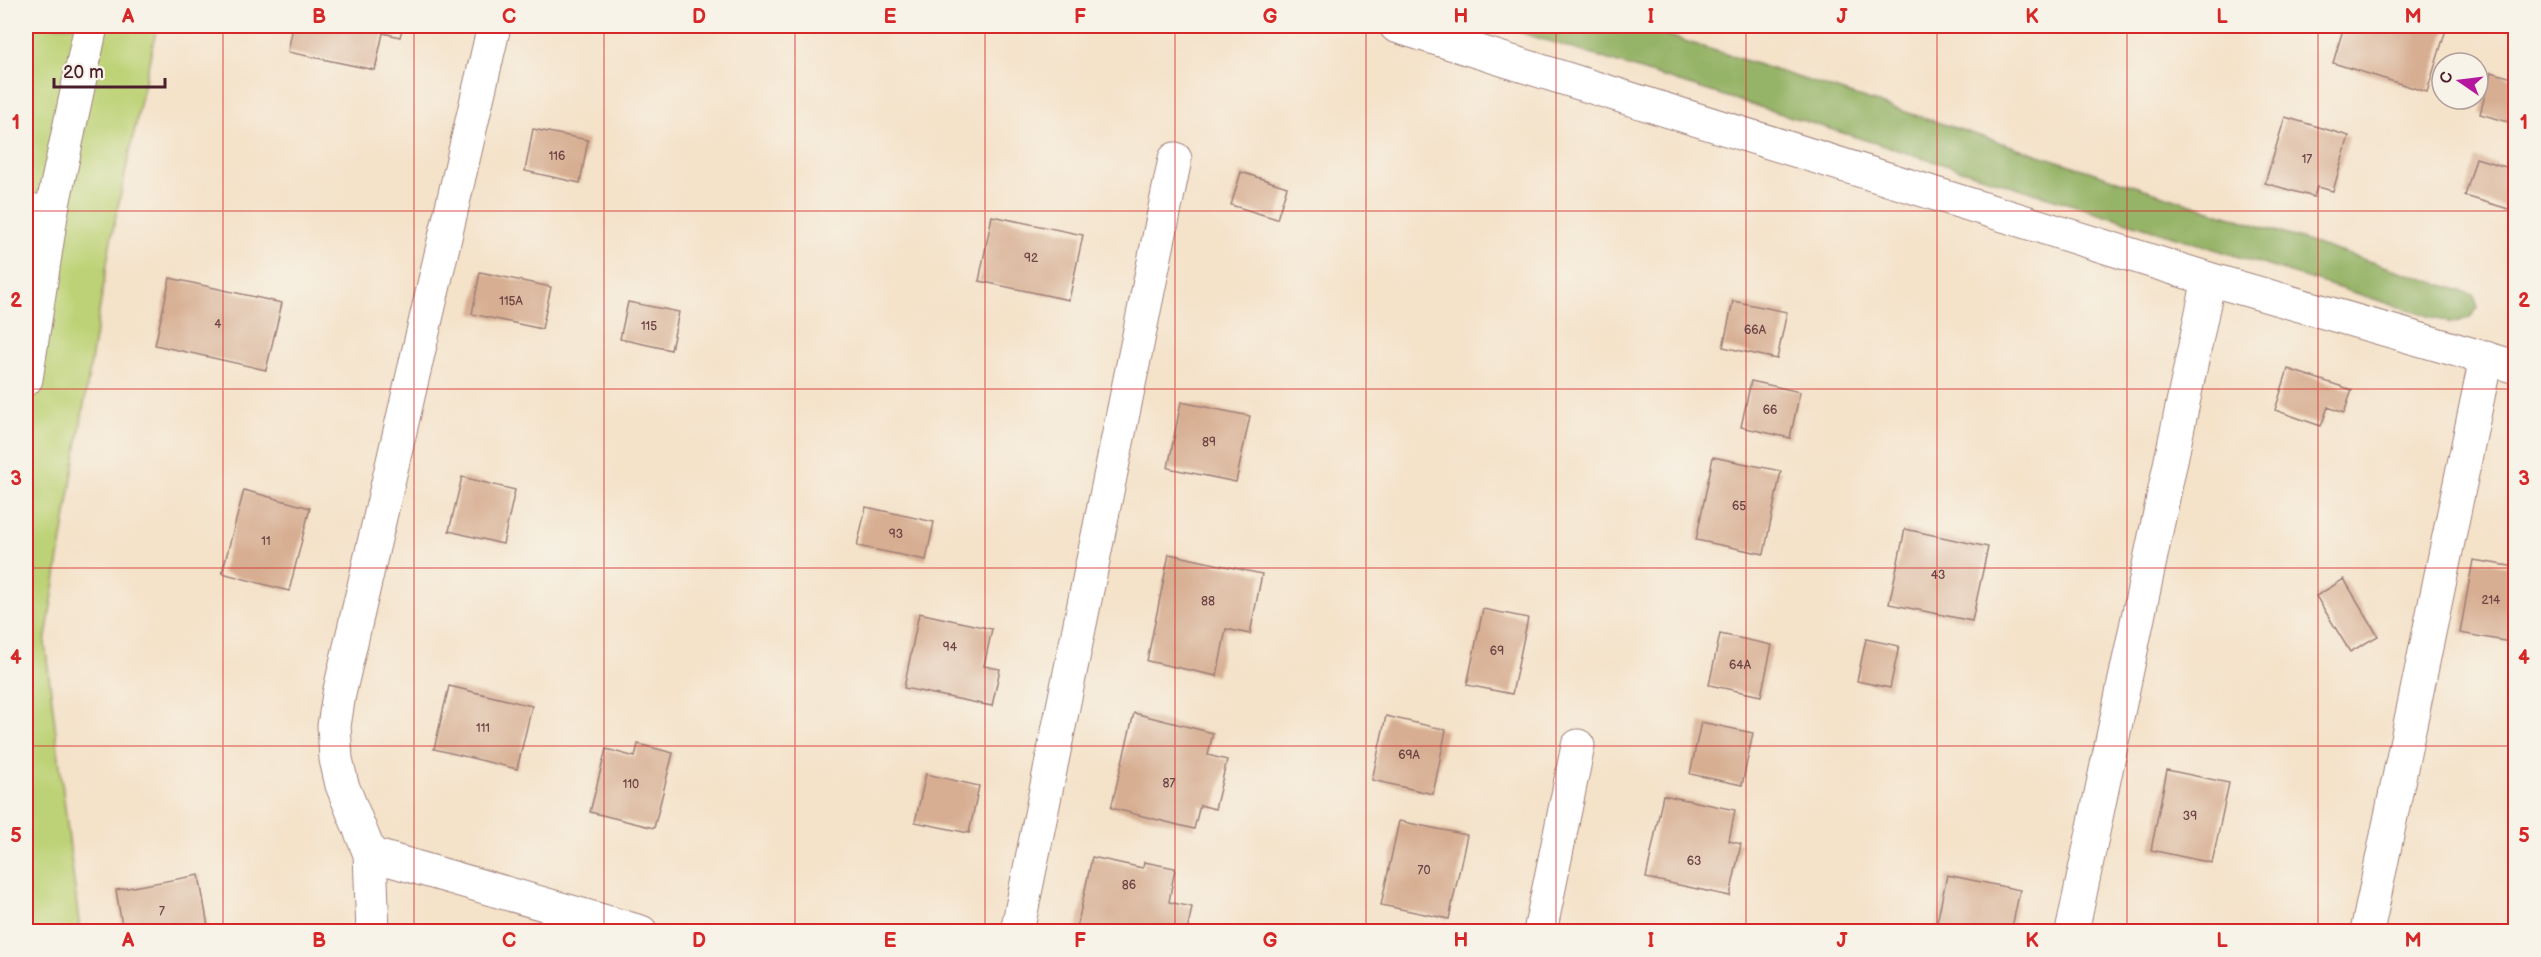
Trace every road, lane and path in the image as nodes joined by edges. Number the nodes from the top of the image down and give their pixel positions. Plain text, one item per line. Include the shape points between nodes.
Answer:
1 (91, 26) edge
2 (494, 26) edge
3 (1396, 26) edge
4 (1175, 159) dead end
5 (39, 205) edge
6 (2209, 279) junction
7 (2508, 364) edge
8 (26, 380) edge
9 (1578, 746) dead end
10 (370, 854) junction
11 (374, 932) edge
12 (641, 932) edge
13 (1017, 932) edge
14 (1540, 932) edge
15 (2072, 932) edge
16 (2367, 932) edge

1 - 5 street
2 - 10 street via 334,726 342,785
3 - 6 street
4 - 13 street
5 - 8 street
6 - 7 street
6 - 15 street
7 - 16 street
9 - 14 street
10 - 11 street
10 - 12 street

